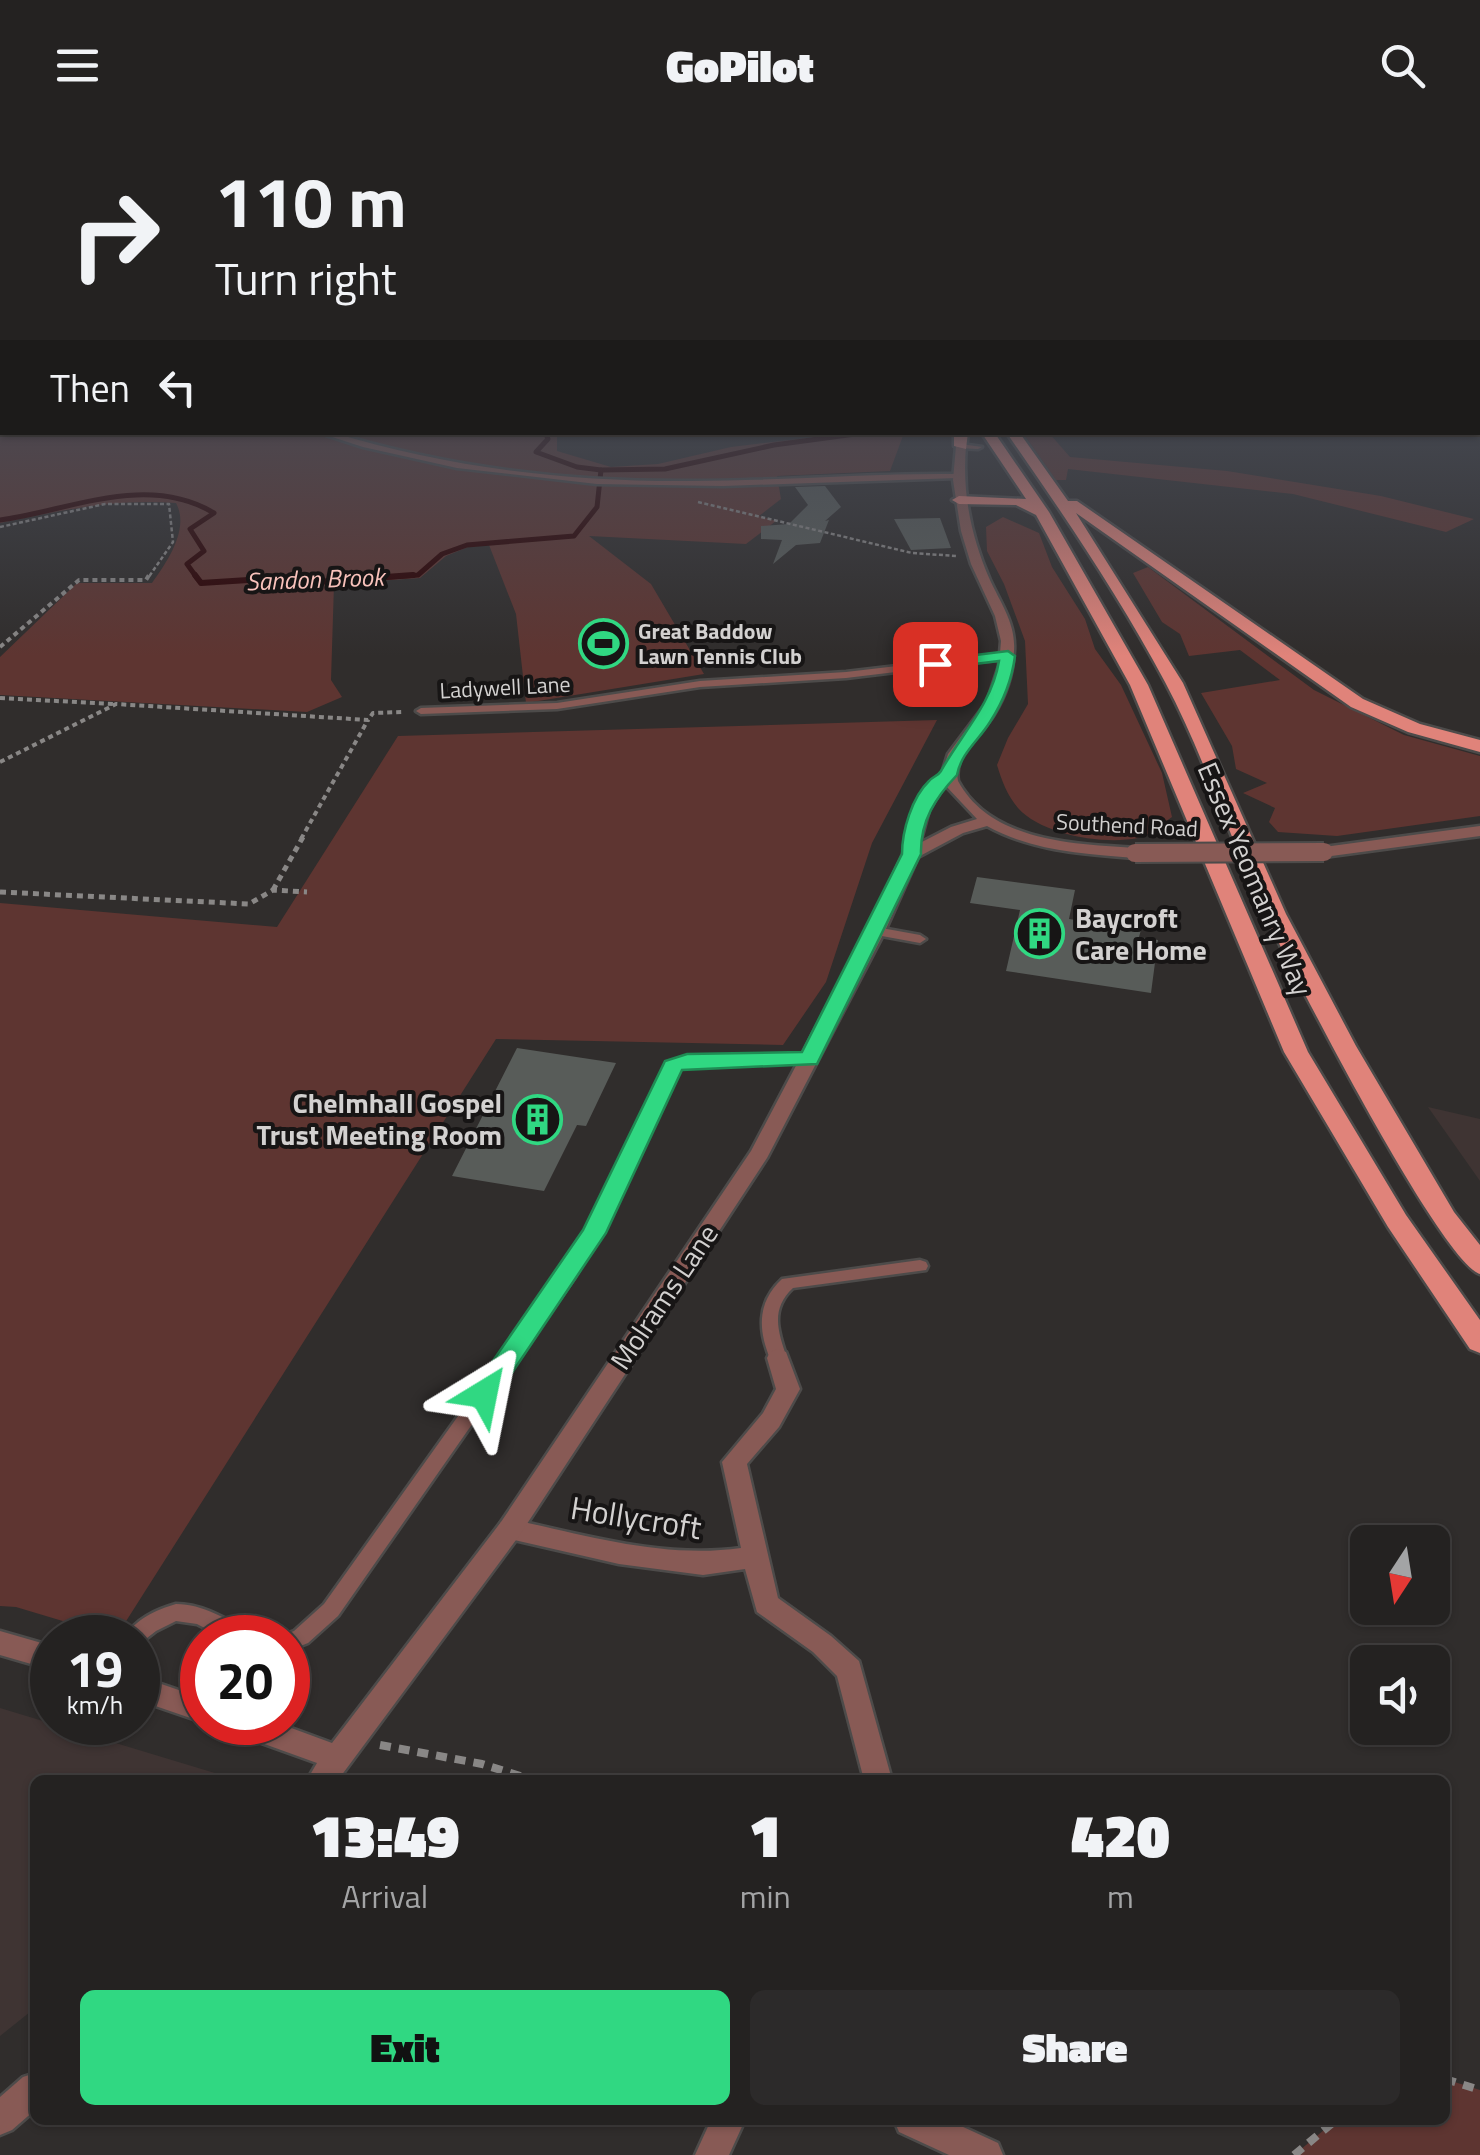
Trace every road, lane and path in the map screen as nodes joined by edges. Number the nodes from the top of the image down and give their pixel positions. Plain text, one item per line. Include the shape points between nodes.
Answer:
1 (491, 468) edge
2 (957, 468) edge
3 (1011, 468) edge
4 (1038, 468) edge
5 (956, 476) junction
6 (1053, 488) junction
7 (959, 500) junction
8 (1042, 512) junction
9 (760, 516) dead end
10 (0, 527) edge
11 (974, 558) junction
12 (0, 647) edge
13 (1008, 656) junction
14 (0, 698) edge
15 (116, 704) junction
16 (421, 711) joint
17 (368, 720) junction
18 (1480, 746) edge
19 (0, 762) edge
20 (948, 775) junction
21 (988, 821) junction
22 (1480, 830) edge
23 (912, 854) junction
24 (274, 890) junction
25 (0, 892) edge
26 (307, 892) dead end
27 (876, 931) junction
28 (920, 939) dead end
29 (809, 1059) junction
30 (1480, 1264) edge
31 (920, 1266) dead end
32 (1480, 1342) edge
33 (778, 1358) joint
34 (510, 1529) junction
35 (753, 1557) junction
36 (201, 1615) edge
37 (160, 1620) edge
38 (310, 1629) edge
39 (0, 1643) edge
40 (30, 1652) edge
41 (374, 1744) dead end
42 (283, 1745) edge
43 (330, 1769) edge
44 (516, 1775) edge
45 (877, 1775) edge
46 (1450, 2081) edge
47 (1480, 2090) edge
48 (30, 2094) edge
49 (0, 2118) edge
50 (726, 2125) edge
51 (922, 2125) edge
52 (1330, 2125) edge
53 (712, 2155) edge
54 (986, 2155) edge
55 (1294, 2155) edge

1 - 5 lane via 690,484
2 - 5 street
3 - 8 main road, Essex Yeomanry Way
4 - 6 main road
5 - 7 street
6 - 18 main road via 1356,703
6 - 30 main road, Essex Yeomanry Way via 1174,682 1275,914 1344,1046 1445,1218
7 - 8 main road via 1018,501
7 - 11 street
8 - 32 main road, Essex Yeomanry Way via 1138,685 1296,1052 1397,1221
9 - 11 path via 912,553
10 - 12 path via 105,504 169,504 173,542 146,580 79,580
11 - 13 street via 1006,628
13 - 16 lane, Ladywell Lane via 700,684 557,706
13 - 20 street via 983,721
14 - 15 path
15 - 17 path
15 - 19 path
16 - 17 path via 373,713
17 - 24 path
20 - 21 street, Southend Road via 966,804
20 - 23 street, Molrams Lane via 934,786 911,833
21 - 22 street, Southend Road, bridge via 1048,844 1135,853 1324,852
21 - 23 street
23 - 27 street, Molrams Lane
24 - 25 path via 249,904
24 - 26 path
27 - 28 lane
27 - 29 street, Molrams Lane
29 - 34 street, Molrams Lane via 760,1153
29 - 38 lane via 673,1066 569,1273 331,1610
31 - 33 lane via 788,1283 768,1319
33 - 35 street, Hollycroft via 788,1389 734,1462
34 - 35 street, Hollycroft via 703,1564
34 - 43 street, Molrams Lane
35 - 45 street, Hollycroft via 766,1604 849,1670
36 - 37 lane
39 - 40 street
41 - 44 path
42 - 43 street
46 - 47 path
48 - 49 street
50 - 53 street
51 - 54 street
52 - 55 path

